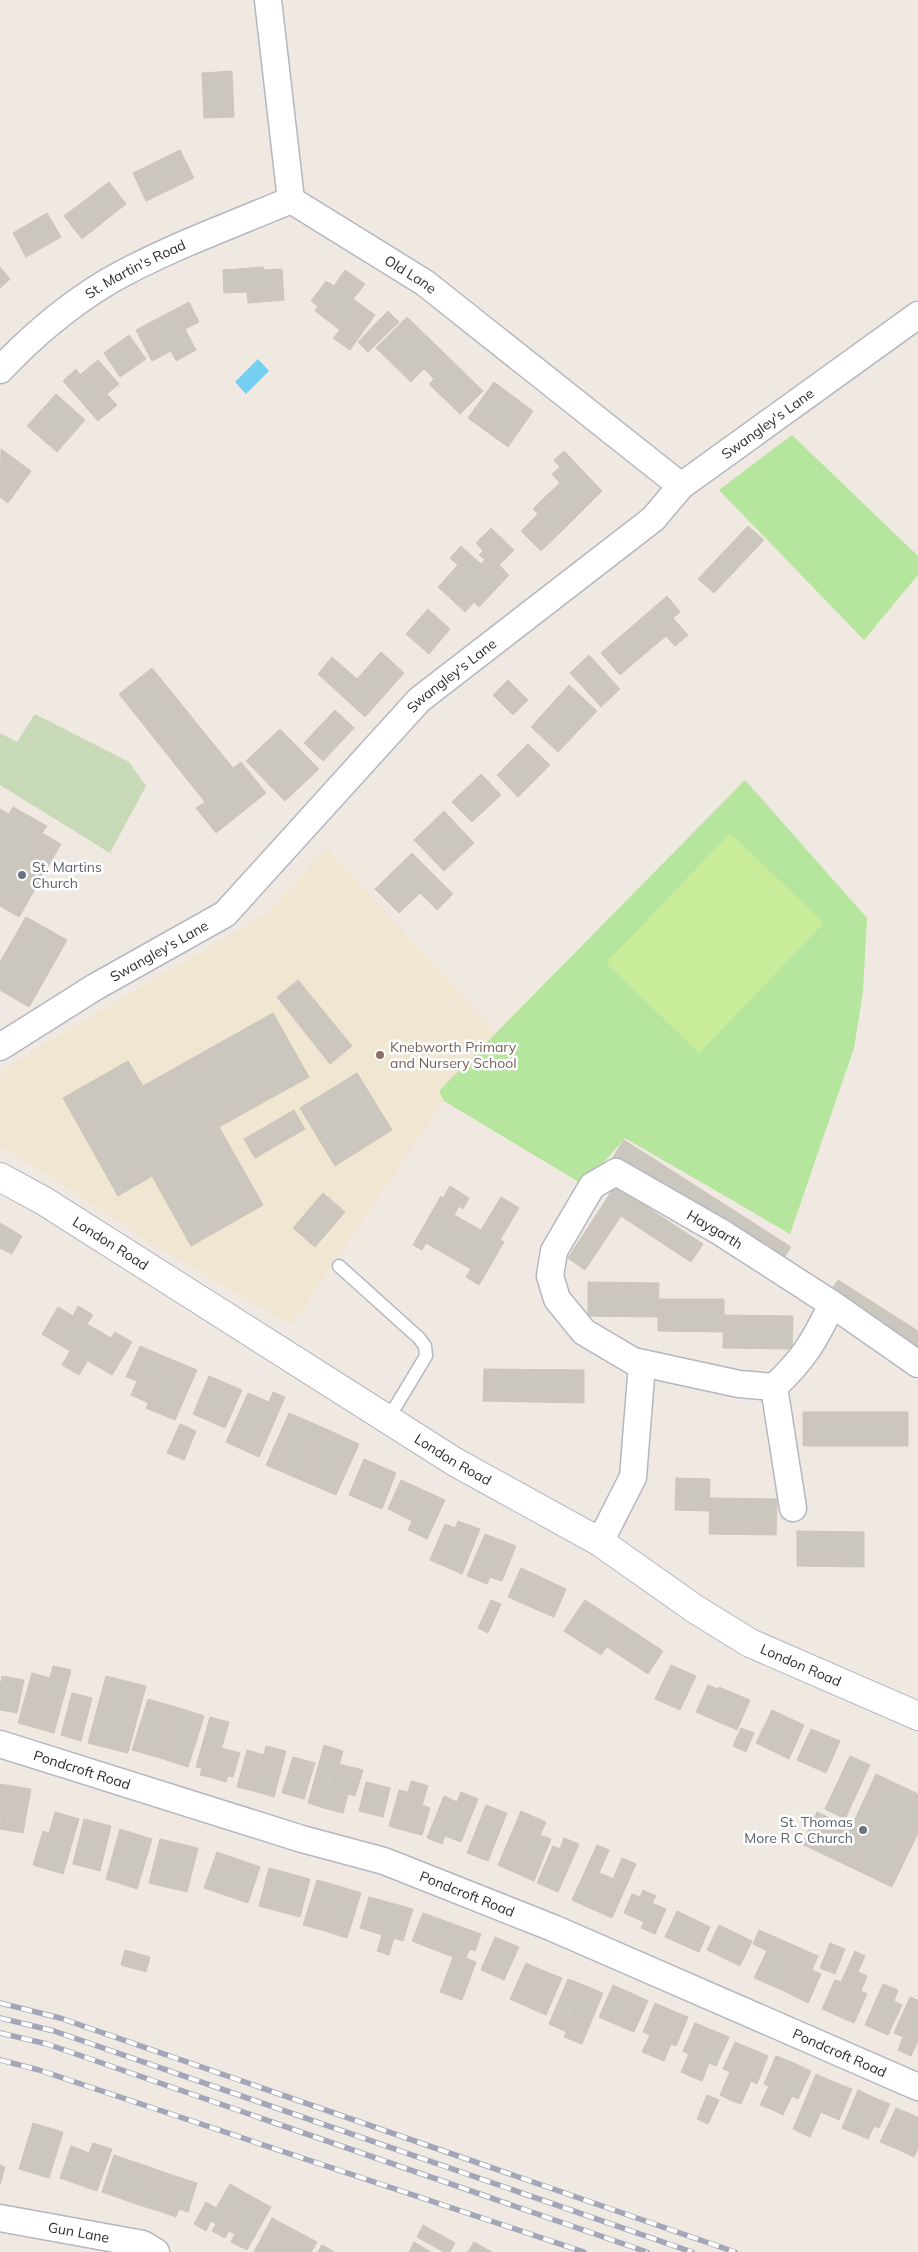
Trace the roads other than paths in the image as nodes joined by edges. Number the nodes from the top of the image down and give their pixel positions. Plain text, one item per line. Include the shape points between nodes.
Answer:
1 (268, 0) edge
2 (291, 200) junction
3 (918, 315) edge
4 (0, 370) edge
5 (681, 486) junction
6 (0, 1047) edge
7 (0, 1177) edge
8 (339, 1266) dead end
9 (832, 1304) junction
10 (642, 1364) junction
11 (918, 1364) edge
12 (774, 1387) junction
13 (388, 1419) junction
14 (793, 1508) dead end
15 (600, 1542) junction
16 (918, 1716) edge
17 (0, 1744) edge
18 (918, 2087) edge
19 (0, 2218) edge
20 (156, 2252) edge

1 - 2 street
2 - 4 street, St. Martin's Road via 173,250 109,282 27,342
2 - 5 street, Old Lane via 425,283
3 - 5 street, Swangley's Lane
5 - 6 street, Swangley's Lane via 653,520 419,700 225,914 95,987
7 - 13 main road, London Road via 44,1201
8 - 13 lane via 424,1346 426,1356
9 - 10 street, Haygarth via 722,1233 616,1172 592,1186 554,1251 550,1276 558,1299 584,1332
9 - 11 street
9 - 12 street via 816,1339 795,1368
10 - 12 street, Haygarth via 739,1384
10 - 15 street via 633,1477
12 - 14 street
13 - 15 main road, London Road via 455,1462
15 - 16 main road, London Road via 695,1609 750,1643
17 - 18 street, Pondcroft Road via 384,1861 553,1928
19 - 20 street, Gun Lane via 143,2244

